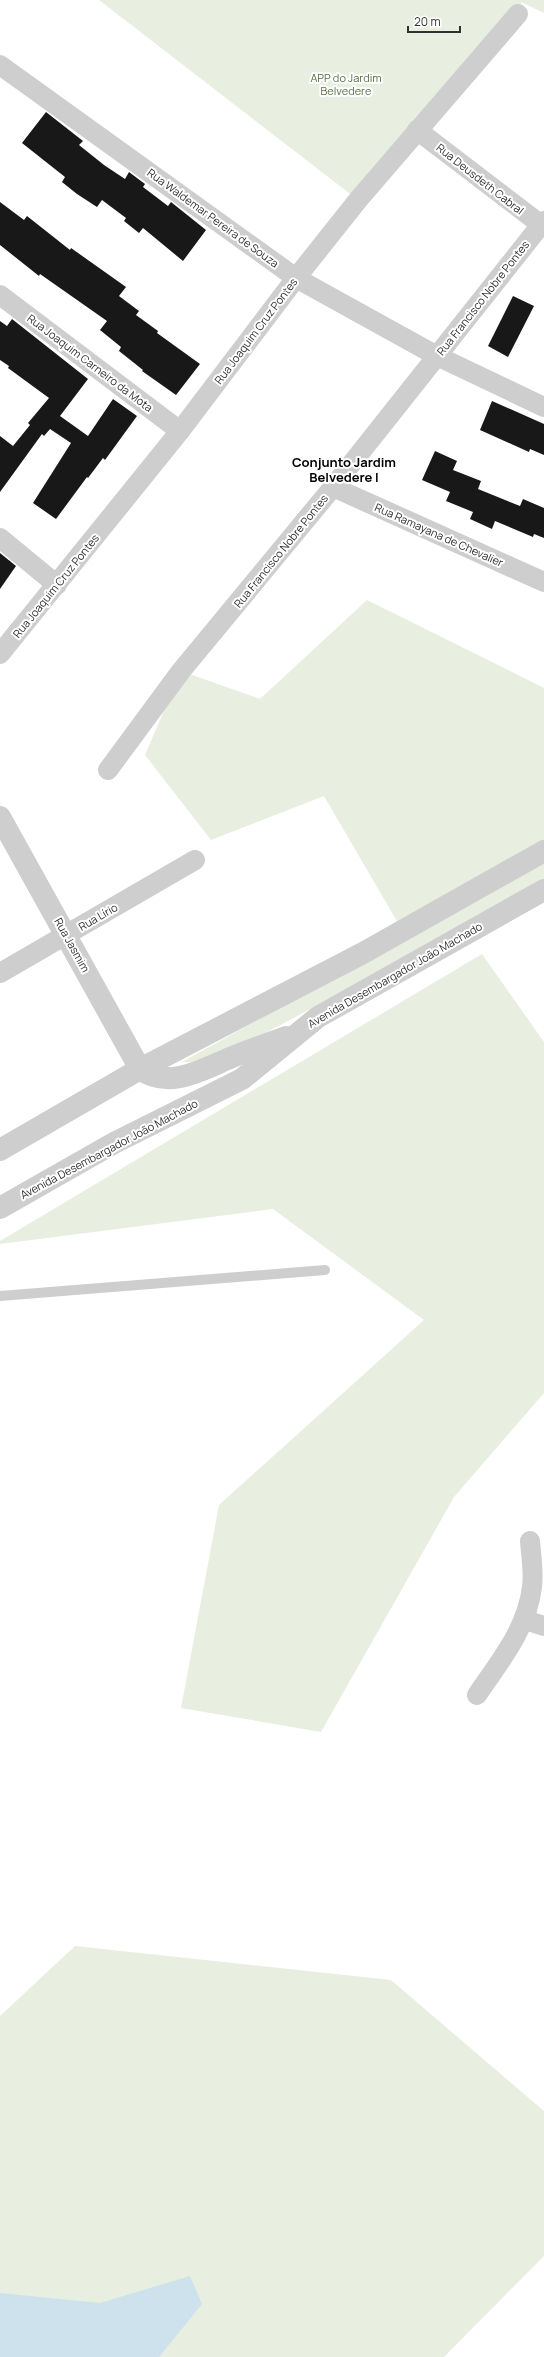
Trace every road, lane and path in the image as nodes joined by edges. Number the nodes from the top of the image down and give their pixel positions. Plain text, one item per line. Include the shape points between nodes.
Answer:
1 (518, 14) dead end
2 (0, 65) edge
3 (417, 130) junction
4 (543, 224) edge
5 (296, 278) junction
6 (0, 295) edge
7 (438, 356) junction
8 (544, 407) edge
9 (180, 431) junction
10 (333, 487) junction
11 (0, 538) edge
12 (544, 582) edge
13 (57, 585) junction
14 (0, 654) edge
15 (108, 770) dead end
16 (2, 819) edge
17 (544, 851) edge
18 (195, 860) dead end
19 (544, 890) edge
20 (66, 935) junction
21 (0, 973) edge
22 (296, 1033) junction
23 (140, 1069) junction
24 (0, 1150) edge
25 (0, 1208) edge
26 (325, 1270) dead end
27 (0, 1296) edge
28 (530, 1540) dead end
29 (525, 1620) junction
30 (544, 1626) edge
31 (477, 1695) dead end

1 - 3 street, Rua Joaquim Cruz Pontes
2 - 5 street, Rua Waldemar Pereira de Souza
3 - 4 street, Rua Deusdeth Cabral
3 - 5 street, Rua Joaquim Cruz Pontes
4 - 7 street, Rua Francisco Nobre Pontes
5 - 7 street, Rua Waldemar Pereira de Souza
5 - 9 street, Rua Joaquim Cruz Pontes
6 - 9 street, Rua Joaquim Carneiro da Mota
7 - 8 street, Rua Waldemar Pereira de Souza
7 - 10 street, Rua Francisco Nobre Pontes
9 - 13 street, Rua Joaquim Cruz Pontes
10 - 12 street, Rua Ramayana de Chevalier
10 - 15 street, Rua Francisco Nobre Pontes via 181,671
11 - 13 street
13 - 14 street, Rua Joaquim Cruz Pontes
16 - 20 street, Rua Jasmim
17 - 23 street via 363,953
18 - 20 street, Rua Lírio
19 - 22 street, Avenida Desembargador João Machado via 318,1017
20 - 21 street, Rua Lírio
20 - 23 street, Rua Jasmim
22 - 23 street via 176,1078 152,1077
22 - 25 street, Avenida Desembargador João Machado via 242,1079 114,1143
23 - 24 street
26 - 27 lane
28 - 29 street via 532,1586
29 - 30 street
29 - 31 street via 507,1652

